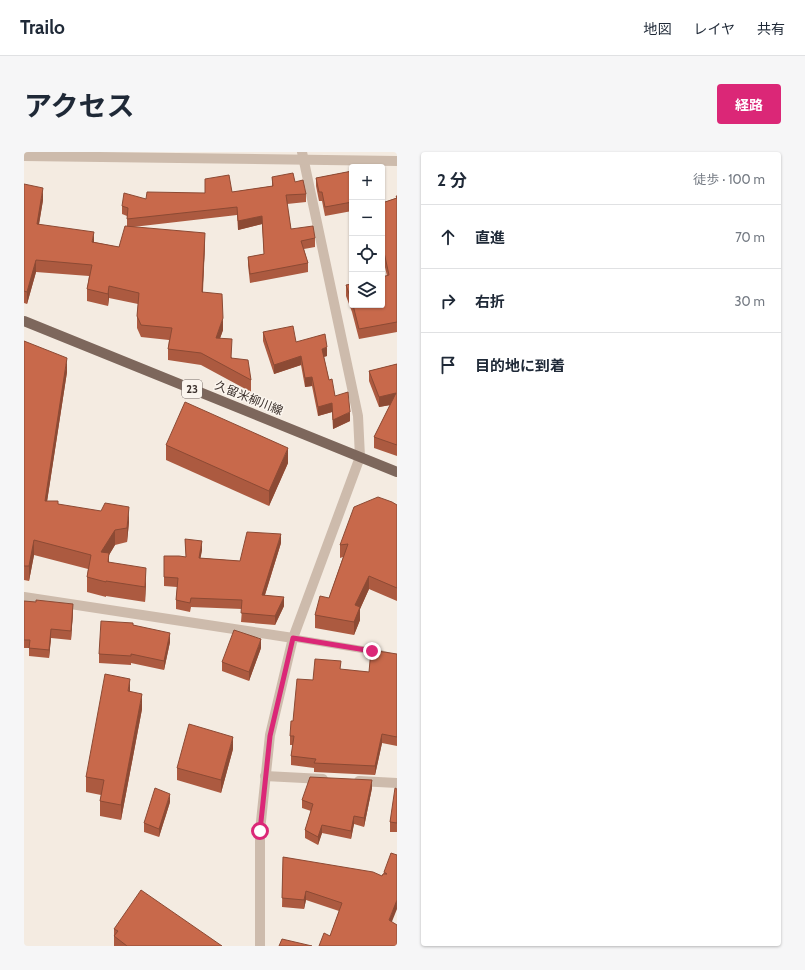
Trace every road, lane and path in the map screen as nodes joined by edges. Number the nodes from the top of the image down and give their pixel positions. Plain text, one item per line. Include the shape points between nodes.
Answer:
1 (303, 155) edge
2 (24, 156) edge
3 (397, 161) edge
4 (24, 321) edge
5 (360, 457) junction
6 (397, 472) edge
7 (24, 597) edge
8 (293, 638) junction
9 (397, 658) edge
10 (266, 776) junction
11 (335, 780) edge
12 (351, 780) edge
13 (397, 782) edge
14 (260, 946) edge

1 - 2 street
1 - 3 street
1 - 5 street via 358,416
4 - 5 main road, 久留米柳川線 / 23
5 - 6 main road, 久留米柳川線 / 23
5 - 8 street
7 - 8 street
8 - 9 lane via 372,651
8 - 10 street via 270,736
10 - 11 street
10 - 14 street via 260,831
12 - 13 street

